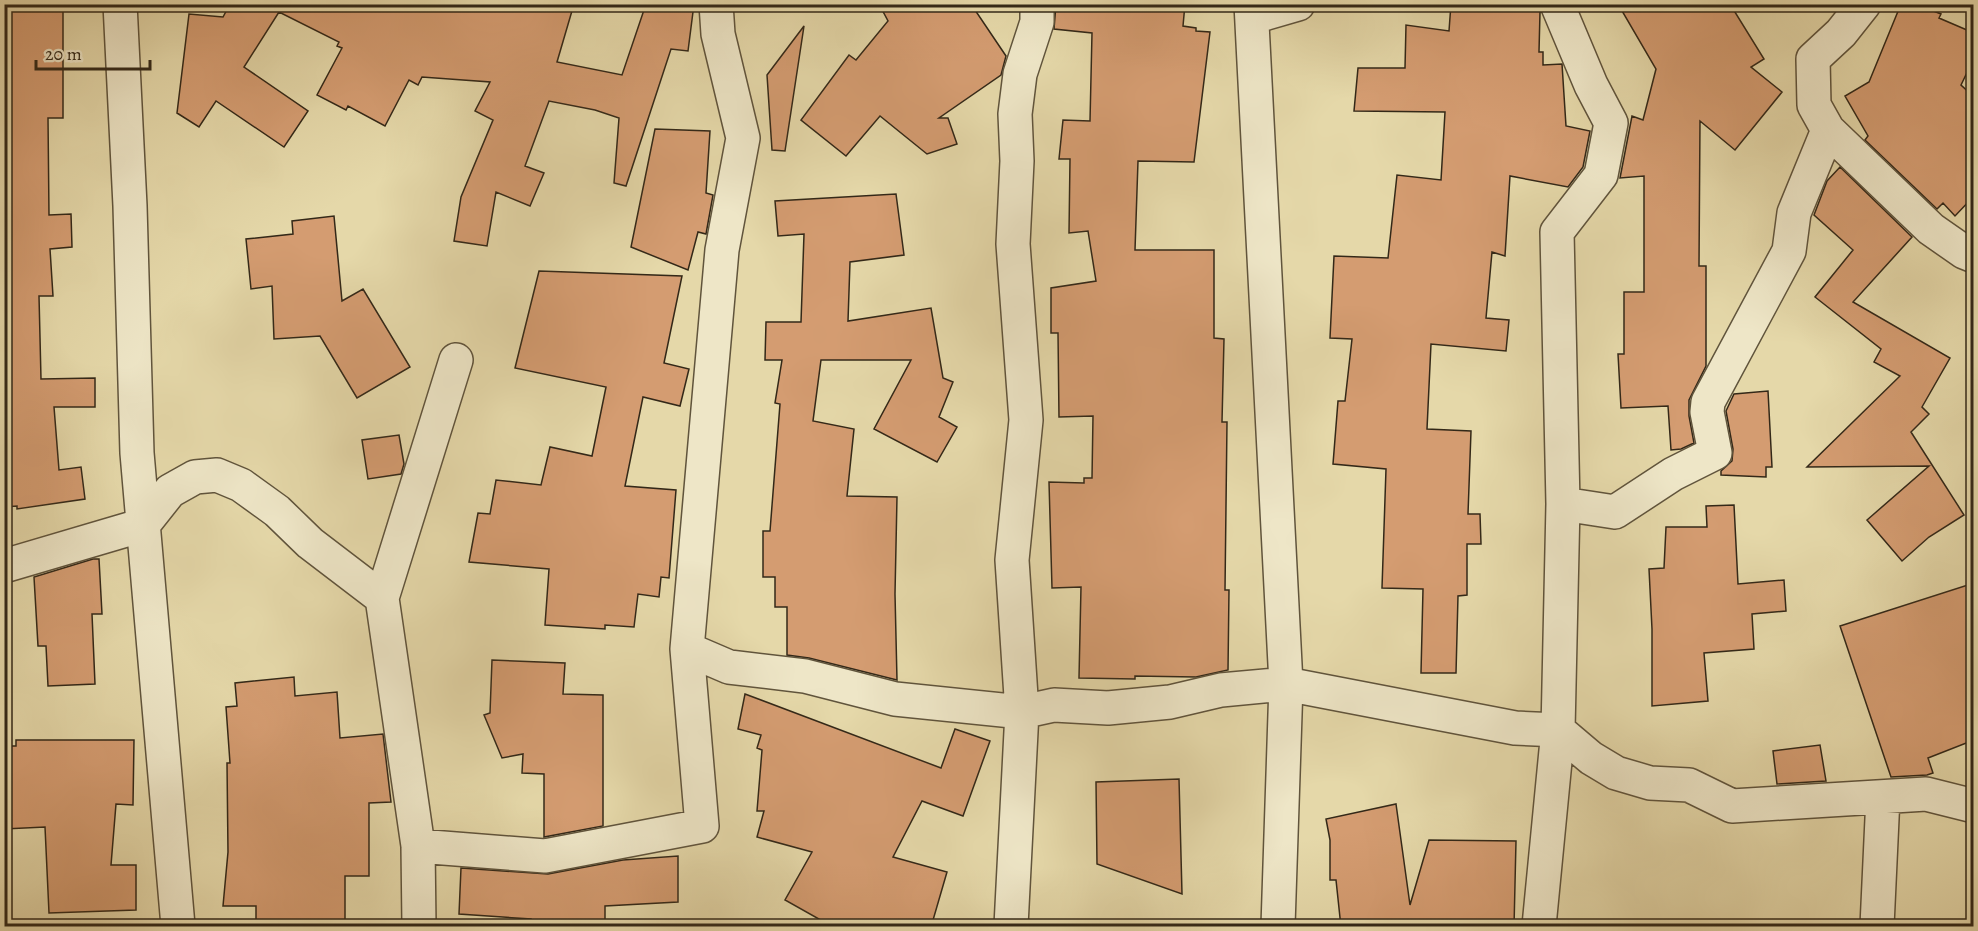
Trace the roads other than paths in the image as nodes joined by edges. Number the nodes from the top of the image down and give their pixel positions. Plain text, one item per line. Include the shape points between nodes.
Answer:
1 (120, 4) edge
2 (716, 4) edge
3 (1037, 4) edge
4 (1298, 4) edge
5 (1557, 4) edge
6 (1864, 4) edge
7 (1252, 11) edge
8 (1828, 130) junction
9 (1974, 256) edge
10 (456, 360) dead end
11 (1563, 504) junction
12 (143, 525) junction
13 (4, 566) edge
14 (382, 598) junction
15 (687, 649) junction
16 (1286, 684) junction
17 (1022, 712) junction
18 (1558, 730) junction
19 (1883, 797) junction
20 (1974, 806) edge
21 (418, 846) junction
22 (178, 927) edge
23 (419, 927) edge
24 (1011, 927) edge
25 (1278, 927) edge
26 (1539, 927) edge
27 (1877, 927) edge

1 - 12 street
2 - 15 street via 718,34 743,138 722,250
3 - 17 street via 1037,22 1020,74 1015,114 1013,244 1026,420 1012,560
4 - 7 street
5 - 11 street via 1611,123 1601,175 1557,232
6 - 8 street via 1841,33 1813,58 1814,105
7 - 16 street
8 - 9 street via 1931,229
8 - 11 street via 1794,213 1788,251 1708,402 1715,453 1673,474 1615,512
10 - 14 street
11 - 18 street
12 - 13 street
12 - 14 street via 170,491 195,477 217,475 242,485 277,511 310,543
12 - 22 street
14 - 21 street
15 - 17 street via 729,667 805,676 895,699
15 - 21 street via 702,826 545,856
16 - 17 street via 1221,690 1170,702 1108,708 1054,705
16 - 18 street via 1515,728
16 - 25 street
17 - 24 street
18 - 19 street via 1616,773 1650,783 1689,785 1732,806
18 - 26 street
19 - 20 street via 1926,794
19 - 27 street
21 - 23 street

